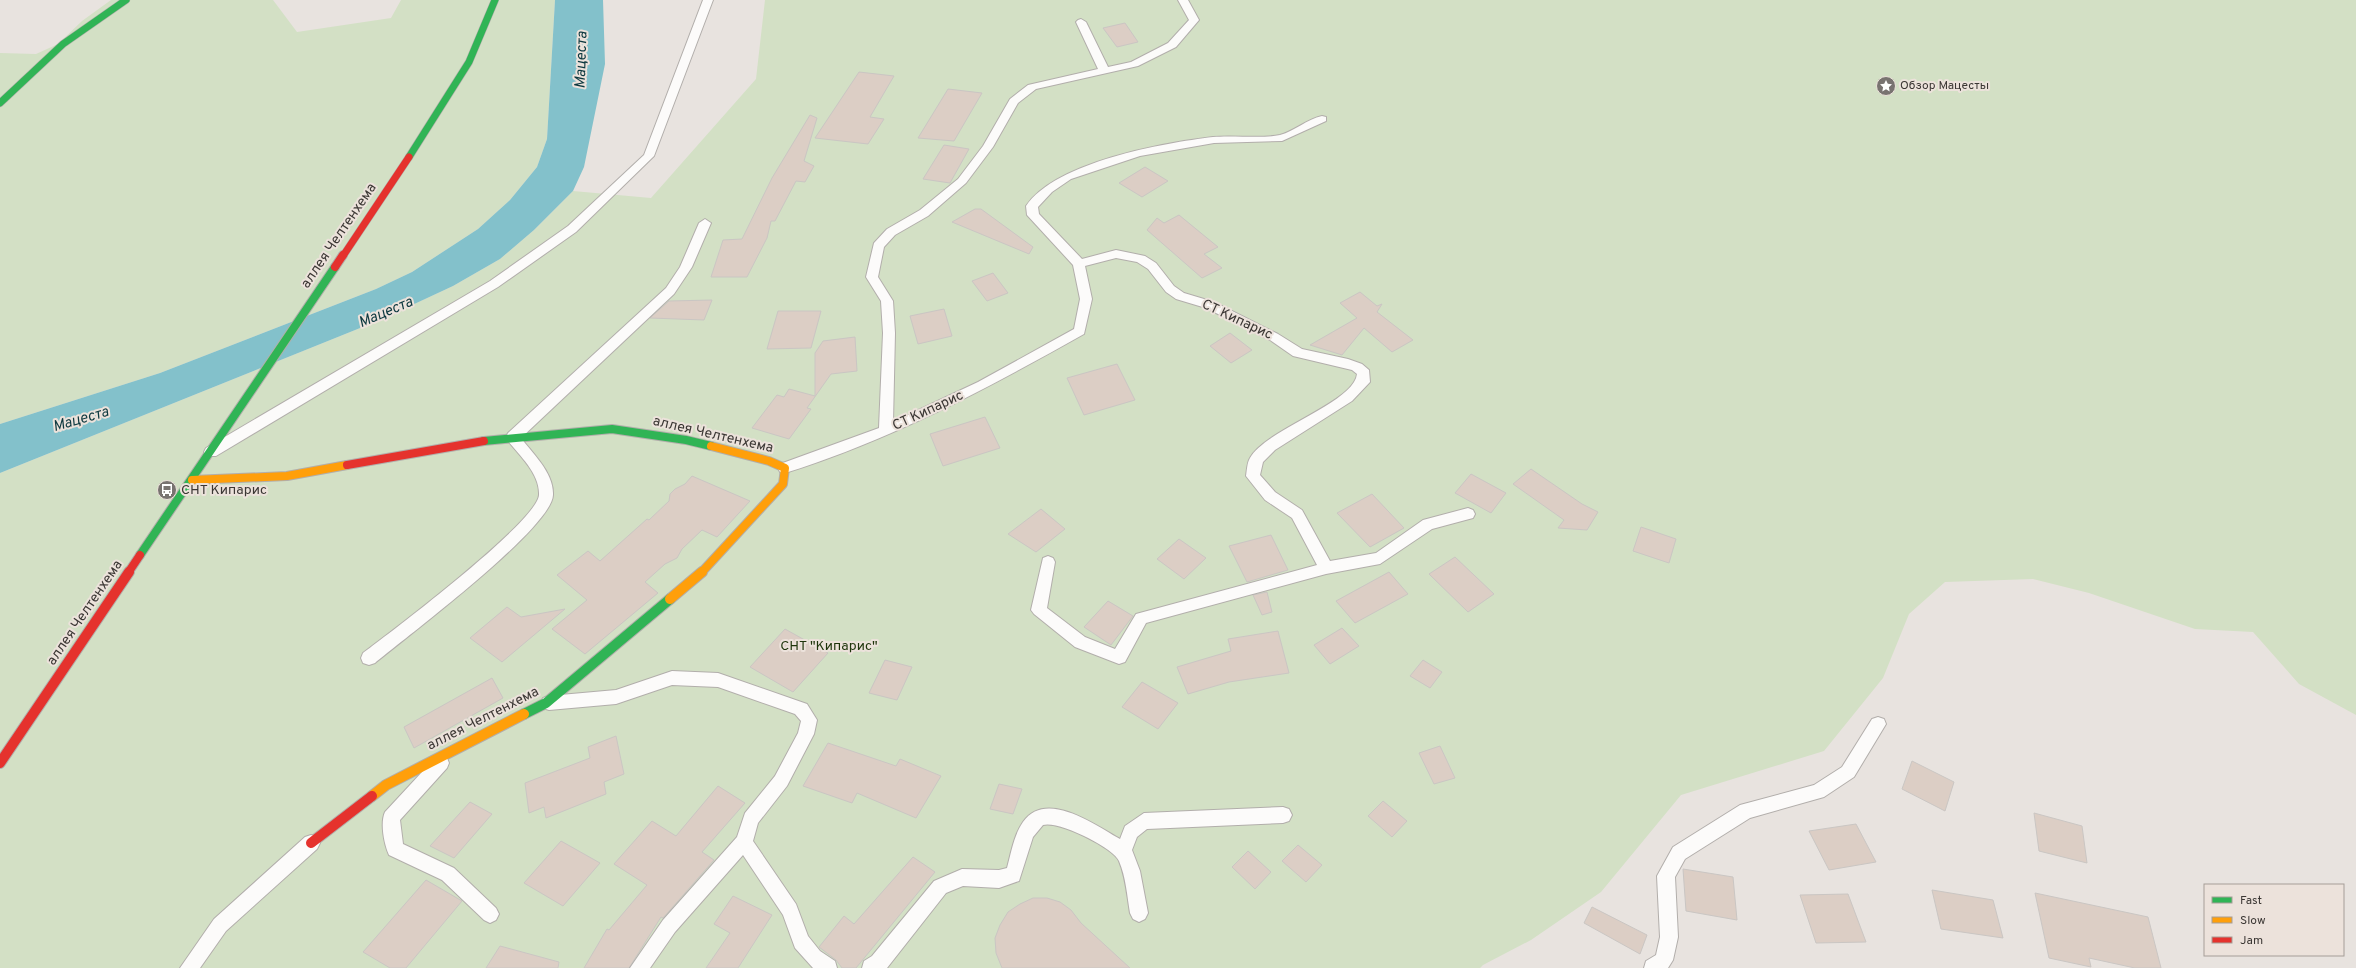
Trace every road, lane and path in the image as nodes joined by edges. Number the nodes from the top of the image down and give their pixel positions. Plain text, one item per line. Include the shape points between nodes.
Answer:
1 (126, 0) edge
2 (495, 0) edge
3 (708, 0) edge
4 (1183, 0) edge
5 (1081, 22) dead end
6 (1104, 70) junction
7 (0, 103) edge
8 (1322, 119) dead end
9 (705, 223) dead end
10 (1079, 264) junction
11 (886, 431) junction
12 (513, 437) junction
13 (211, 452) junction
14 (785, 468) junction
15 (192, 480) junction
16 (1468, 514) dead end
17 (1048, 562) dead end
18 (1326, 568) junction
19 (369, 658) dead end
20 (546, 703) junction
21 (1878, 724) dead end
22 (453, 750) junction
23 (0, 762) edge
24 (1283, 815) dead end
25 (744, 842) junction
26 (311, 843) joint
27 (1123, 852) junction
28 (1139, 913) dead end
29 (490, 914) dead end
30 (189, 968) edge
31 (639, 968) edge
32 (828, 968) edge
33 (871, 968) edge
34 (1653, 968) edge

1 - 7 street via 63,44
2 - 13 street, аллея Челтенхема via 490,18 464,70
3 - 13 lane via 649,156 572,229 494,284
4 - 6 lane via 1194,20 1172,45 1134,64
5 - 6 lane
6 - 11 lane via 1032,87 1014,101 988,147 962,181 924,213 891,232 878,246 872,277 887,301 889,333
8 - 10 lane via 1282,138 1214,140 1138,153 1067,177 1048,190 1032,206 1033,215
9 - 12 lane via 686,267 670,291
10 - 11 lane, СТ Кипарис via 1086,299 1080,331 983,385
10 - 18 lane, СТ Кипарис via 1116,254 1142,259 1180,296 1210,305 1274,337 1298,353 1343,362 1357,367 1364,373 1364,382 1347,398 1270,446 1256,460 1253,476 1270,496 1297,514
11 - 14 lane, СТ Кипарис
12 - 14 street, аллея Челтенхема via 612,429 686,440 769,461
12 - 15 street, аллея Челтенхема via 287,476
12 - 19 lane via 544,480 546,498 531,521 506,546
13 - 15 street, аллея Челтенхема
14 - 20 street, аллея Челтенхема via 783,484 706,569
15 - 23 street, аллея Челтенхема
16 - 18 lane via 1428,524 1380,558
17 - 18 lane via 1039,610 1080,642 1119,657 1141,618
20 - 22 street, аллея Челтенхема
20 - 25 lane via 616,697 672,678 718,680 801,709 809,720 806,734 781,781 751,819
21 - 34 lane via 1848,772 1818,792 1746,811 1679,852 1666,876 1669,937 1664,960
22 - 26 street, аллея Челтенхема via 386,785
22 - 29 lane via 391,818 395,849 448,874
24 - 27 lane via 1144,821 1131,832
25 - 31 lane via 669,926
25 - 32 lane via 790,910 801,942
26 - 30 lane via 220,925
27 - 28 lane via 1133,880
27 - 33 lane via 1087,829 1060,816 1046,816 1031,825 1021,845 1020,860 1013,875 999,879 962,877 940,887 879,963

